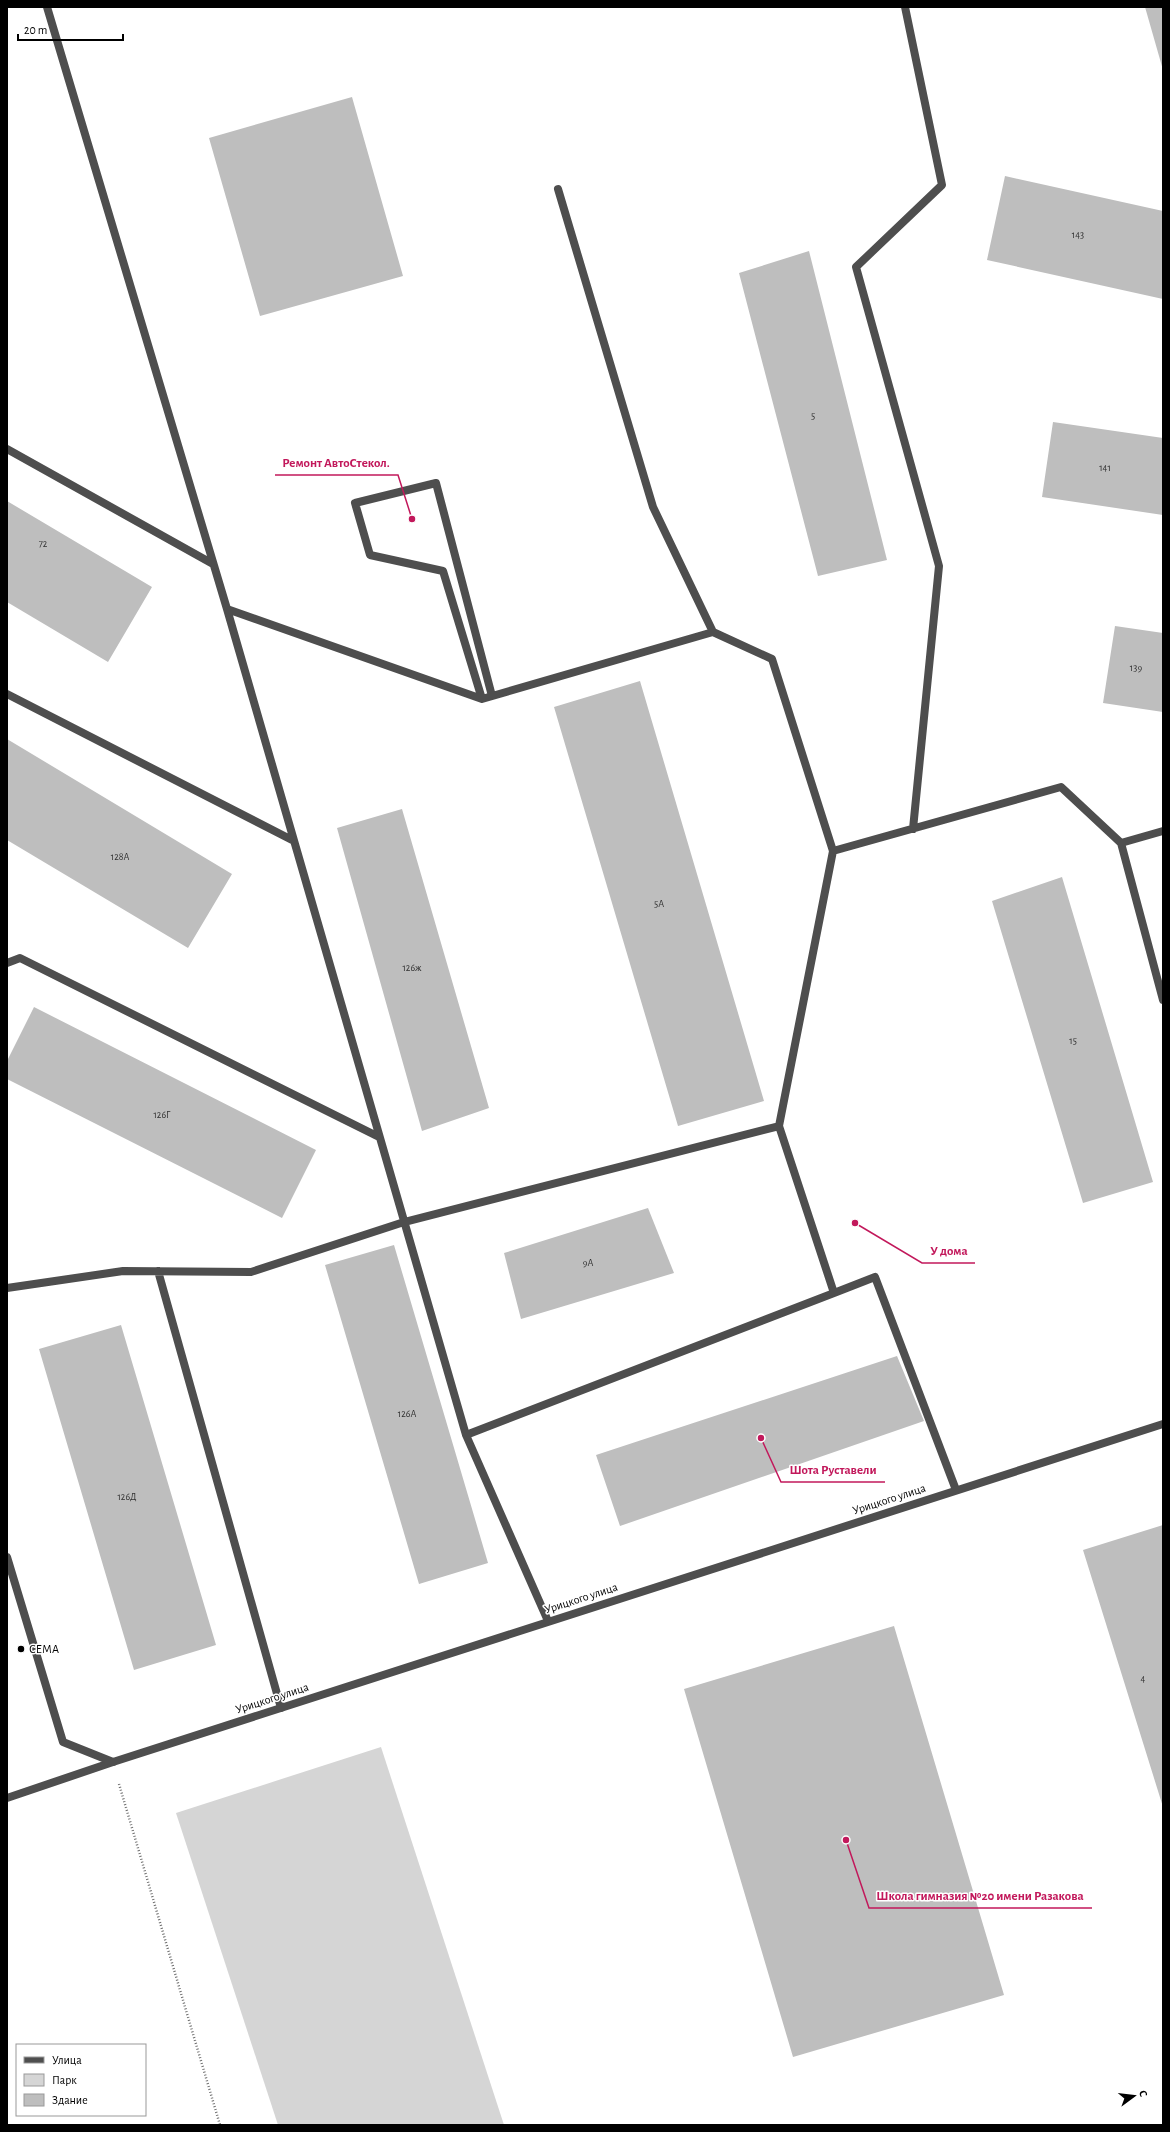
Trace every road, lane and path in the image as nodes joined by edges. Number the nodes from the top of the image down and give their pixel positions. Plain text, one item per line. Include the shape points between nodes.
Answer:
1 (46, 7) edge
2 (905, 7) edge
3 (558, 189) dead end
4 (7, 449) edge
5 (213, 564) junction
6 (227, 609) junction
7 (713, 632) junction
8 (7, 694) edge
9 (492, 696) junction
10 (482, 699) junction
11 (913, 829) junction
12 (1163, 831) edge
13 (294, 841) junction
14 (1121, 843) junction
15 (833, 851) junction
16 (7, 963) edge
17 (1163, 1000) edge
18 (779, 1126) junction
19 (379, 1137) junction
20 (404, 1222) junction
21 (158, 1271) junction
22 (7, 1288) edge
23 (834, 1293) junction
24 (1163, 1424) edge
25 (466, 1435) junction
26 (956, 1490) junction
27 (7, 1557) edge
28 (548, 1621) junction
29 (281, 1708) junction
30 (113, 1762) junction
31 (7, 1798) edge
32 (220, 2125) edge

1 - 5 street
2 - 11 street via 942,185 856,267 940,566
3 - 7 street via 653,507
4 - 5 street
5 - 6 street
6 - 10 street
6 - 13 street
7 - 9 street
7 - 15 street via 772,658
8 - 13 street
9 - 10 street
9 - 10 street via 436,483 354,503 370,555 443,570
11 - 14 street via 1061,787
11 - 15 street
12 - 14 street
13 - 19 street
14 - 17 street
15 - 18 street
16 - 19 street via 20,958
18 - 20 street
18 - 23 street
19 - 20 street
20 - 21 street via 250,1272
20 - 25 street
21 - 22 street via 123,1271
21 - 29 street
23 - 25 street
23 - 26 street via 875,1277
24 - 26 street, Урицкого улица
25 - 28 street
26 - 28 street, Урицкого улица
27 - 30 street via 63,1742
28 - 29 street, Урицкого улица
29 - 30 street, Урицкого улица
30 - 31 street, Урицкого улица
30 - 32 path

